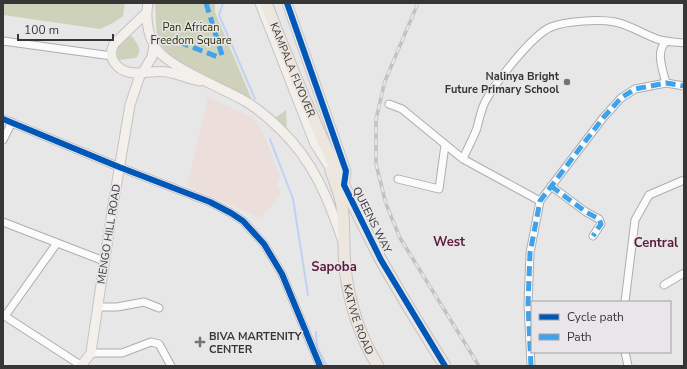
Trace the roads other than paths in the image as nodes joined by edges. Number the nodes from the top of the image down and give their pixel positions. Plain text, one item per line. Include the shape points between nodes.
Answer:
1 (148, 3) edge
2 (260, 3) edge
3 (266, 3) edge
4 (287, 3) edge
5 (146, 13) junction
6 (3, 41) edge
7 (666, 42) junction
8 (684, 43) edge
9 (154, 45) junction
10 (112, 56) junction
11 (118, 67) junction
12 (141, 74) junction
13 (666, 83) junction
14 (213, 84) junction
15 (684, 86) edge
16 (134, 93) junction
17 (389, 104) dead end
18 (3, 119) edge
19 (12, 122) junction
20 (321, 135) junction
21 (3, 140) edge
22 (445, 145) junction
23 (463, 159) junction
24 (119, 168) junction
25 (331, 169) junction
26 (398, 179) dead end
27 (684, 180) edge
28 (344, 185) junction
29 (551, 186) junction
30 (540, 201) junction
31 (3, 222) edge
32 (593, 236) dead end
33 (57, 243) junction
34 (344, 245) junction
35 (104, 261) junction
36 (684, 273) edge
37 (664, 285) dead end
38 (625, 301) edge
39 (530, 304) edge
40 (98, 307) junction
41 (159, 308) dead end
42 (4, 315) edge
43 (531, 335) edge
44 (90, 353) junction
45 (532, 353) edge
46 (626, 353) edge
47 (82, 366) edge
48 (171, 366) edge
49 (320, 366) edge
50 (378, 366) edge
51 (445, 366) edge
52 (532, 366) edge
53 (628, 366) edge

1 - 5 main road
2 - 25 main road via 315,144
3 - 20 highway, KAMPALA FLYOVER
4 - 28 main road, QUEENS WAY via 346,171
5 - 9 main road
5 - 10 main road via 118,38 111,49
6 - 10 street
7 - 8 street
7 - 13 street via 661,50
7 - 23 street via 627,26 605,21 564,22 549,28 524,50 489,95
9 - 12 main road, MENGO HILL ROAD via 152,57
9 - 14 main road via 173,64
10 - 11 main road
11 - 12 main road via 127,72
11 - 16 main road via 129,79
12 - 14 main road via 167,72
12 - 16 main road, MENGO HILL ROAD
13 - 15 street
13 - 29 street via 635,89 621,98
14 - 34 main road via 262,113 297,147 321,183
16 - 24 main road, MENGO HILL ROAD
17 - 22 street via 402,109
18 - 19 street
19 - 21 street
19 - 24 street
20 - 25 highway, KATWE ROAD
20 - 28 highway
22 - 23 street
22 - 26 street via 439,189
23 - 30 street
24 - 35 main road, MENGO HILL ROAD
24 - 49 street via 210,202 242,221 264,244 282,274
25 - 34 highway, KATWE ROAD via 342,206
27 - 38 street via 649,195 635,220
28 - 51 highway, QUEENS WAY via 381,260
29 - 30 street
29 - 32 street via 599,219 601,224
30 - 39 street via 530,253
31 - 33 street
33 - 35 street
33 - 42 street
34 - 50 highway, KATWE ROAD via 345,268 357,322 369,352
35 - 40 main road, MENGO HILL ROAD
36 - 37 street
39 - 43 street
40 - 41 street via 117,307 144,302
40 - 44 main road, MENGO HILL ROAD
42 - 47 street
44 - 47 main road, MENGO HILL ROAD
44 - 48 street via 122,353 151,342 159,344
45 - 52 street
46 - 53 street

